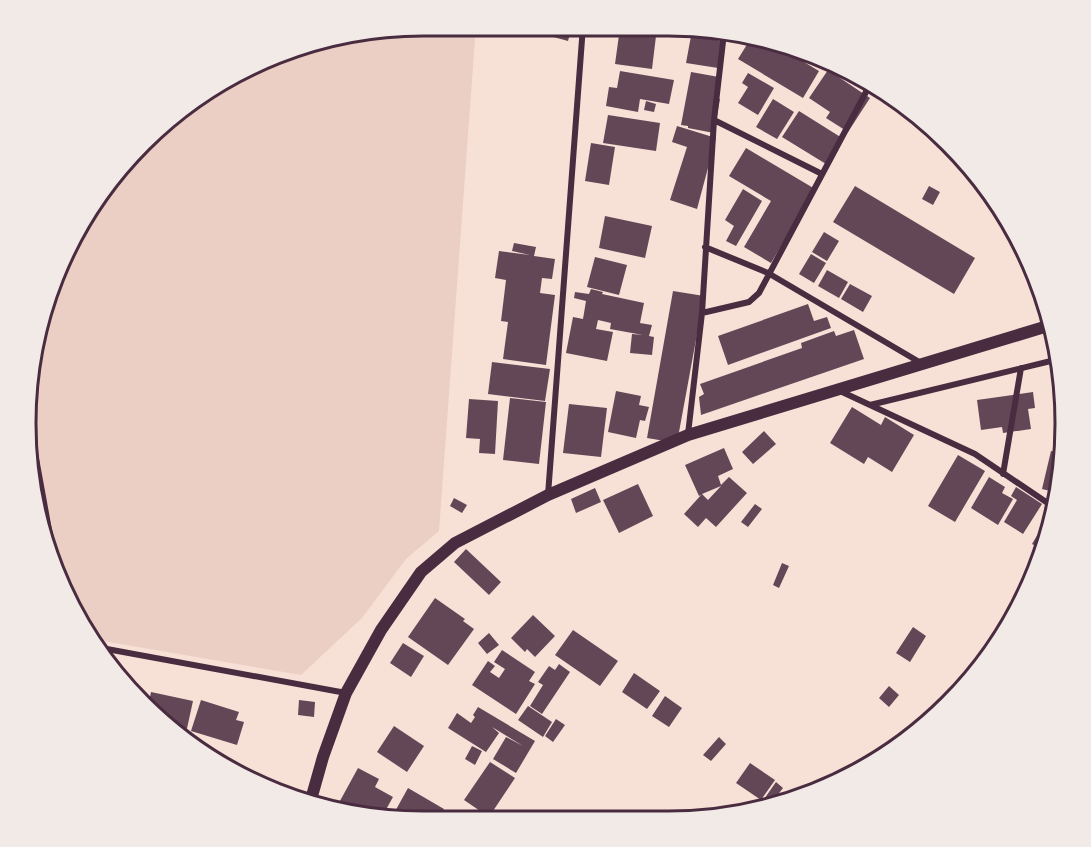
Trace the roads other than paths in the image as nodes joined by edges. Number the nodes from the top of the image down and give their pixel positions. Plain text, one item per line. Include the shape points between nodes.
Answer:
1 (583, 36) edge
2 (723, 40) edge
3 (866, 91) edge
4 (714, 120) junction
5 (822, 174) junction
6 (705, 247) junction
7 (768, 273) junction
8 (702, 313) junction
9 (1043, 327) edge
10 (1050, 361) edge
11 (921, 363) junction
12 (1022, 368) junction
13 (835, 389) junction
14 (869, 405) junction
15 (688, 435) junction
16 (1003, 474) junction
17 (40, 480) edge
18 (548, 495) junction
19 (1047, 503) edge
20 (45, 506) edge
21 (109, 649) edge
22 (346, 693) junction
23 (312, 794) edge

1 - 18 street
2 - 4 street
3 - 5 street
4 - 5 street
4 - 6 street
5 - 7 street
6 - 7 street
6 - 8 street
7 - 8 street via 759,293 749,302
7 - 11 street
8 - 15 street
9 - 11 main road
10 - 12 street
11 - 13 main road
12 - 14 street
12 - 16 street
13 - 14 street
13 - 15 main road
14 - 16 street via 975,454
15 - 18 main road
16 - 19 street
17 - 20 street
18 - 22 main road via 455,543 421,572 381,630
21 - 22 street
22 - 23 main road

